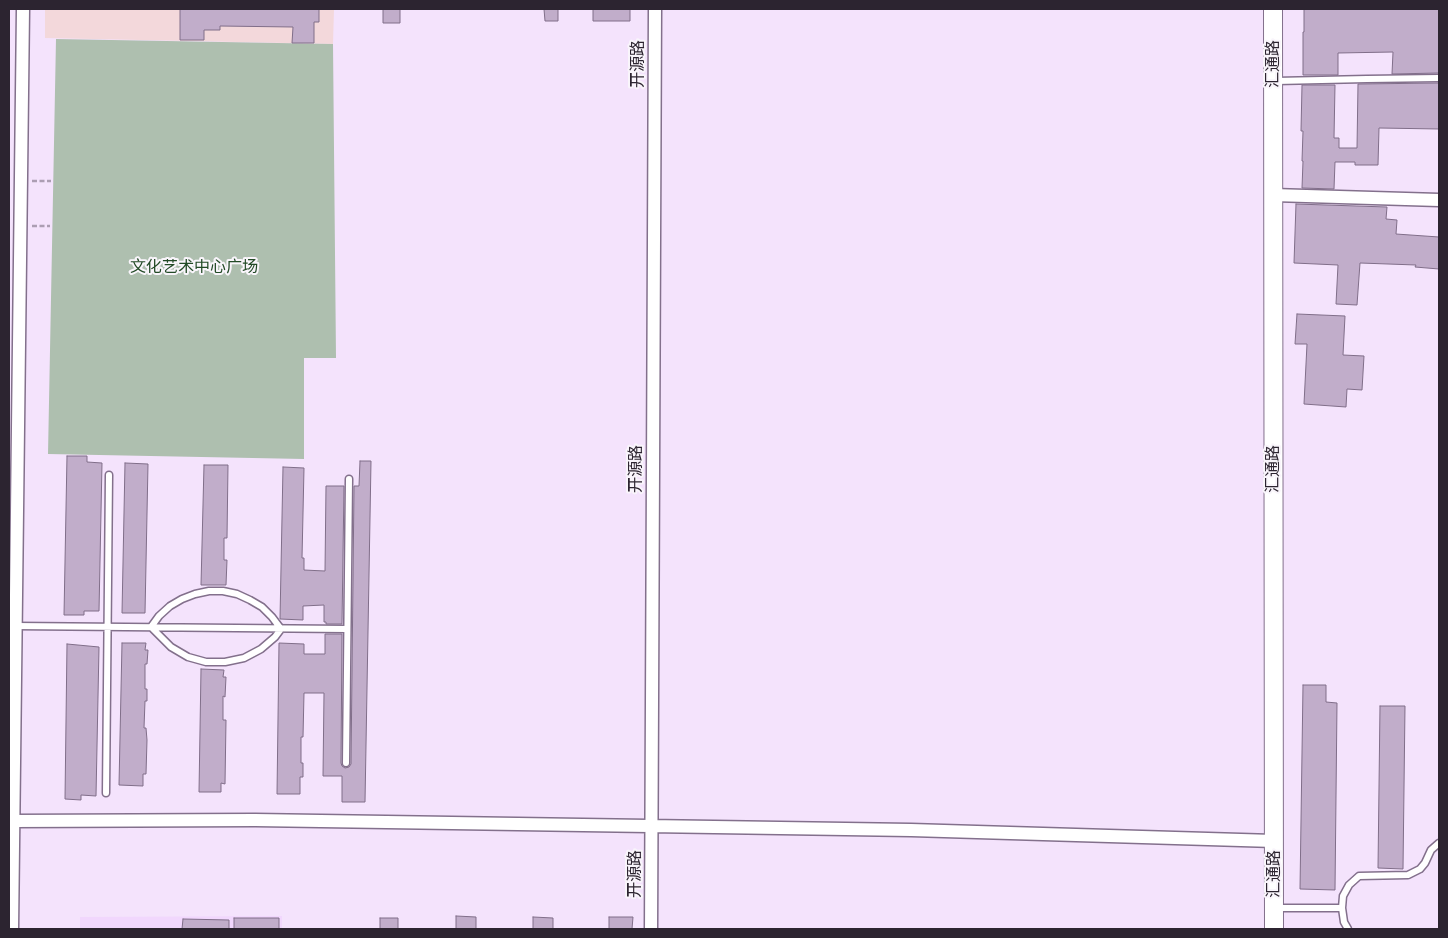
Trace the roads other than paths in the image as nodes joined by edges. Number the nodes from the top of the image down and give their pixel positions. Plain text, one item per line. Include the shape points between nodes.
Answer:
1 (23, 9) edge
2 (655, 9) edge
3 (1273, 9) edge
4 (1439, 78) edge
5 (1273, 82) junction
6 (1273, 195) junction
7 (1439, 200) edge
8 (109, 475) dead end
9 (349, 479) dead end
10 (15, 626) junction
11 (107, 627) junction
12 (151, 627) junction
13 (281, 629) junction
14 (347, 629) junction
15 (346, 762) dead end
16 (106, 793) dead end
17 (13, 821) junction
18 (651, 826) junction
19 (1274, 841) junction
20 (1439, 843) edge
21 (1274, 908) junction
22 (1342, 908) junction
23 (12, 929) edge
24 (650, 929) edge
25 (1274, 929) edge
26 (1348, 929) edge

1 - 10 street
2 - 18 street, 开源路
3 - 5 street, 汇通路
4 - 5 lane
5 - 6 street, 汇通路
6 - 7 street
6 - 19 street, 汇通路
8 - 11 lane
9 - 14 lane
10 - 11 lane
10 - 17 street
11 - 12 lane
11 - 16 lane
12 - 13 lane
12 - 13 lane via 171,648 206,662 244,658 260,649
12 - 13 lane via 170,606 182,599 202,592 223,591 237,594 262,607
13 - 14 lane
14 - 15 lane
17 - 18 street via 255,820
17 - 23 street
18 - 19 street
18 - 24 street, 开源路
19 - 21 street, 汇通路
20 - 22 lane via 1420,869 1408,875 1359,876 1344,896
21 - 22 lane
21 - 25 street, 汇通路
22 - 26 lane

